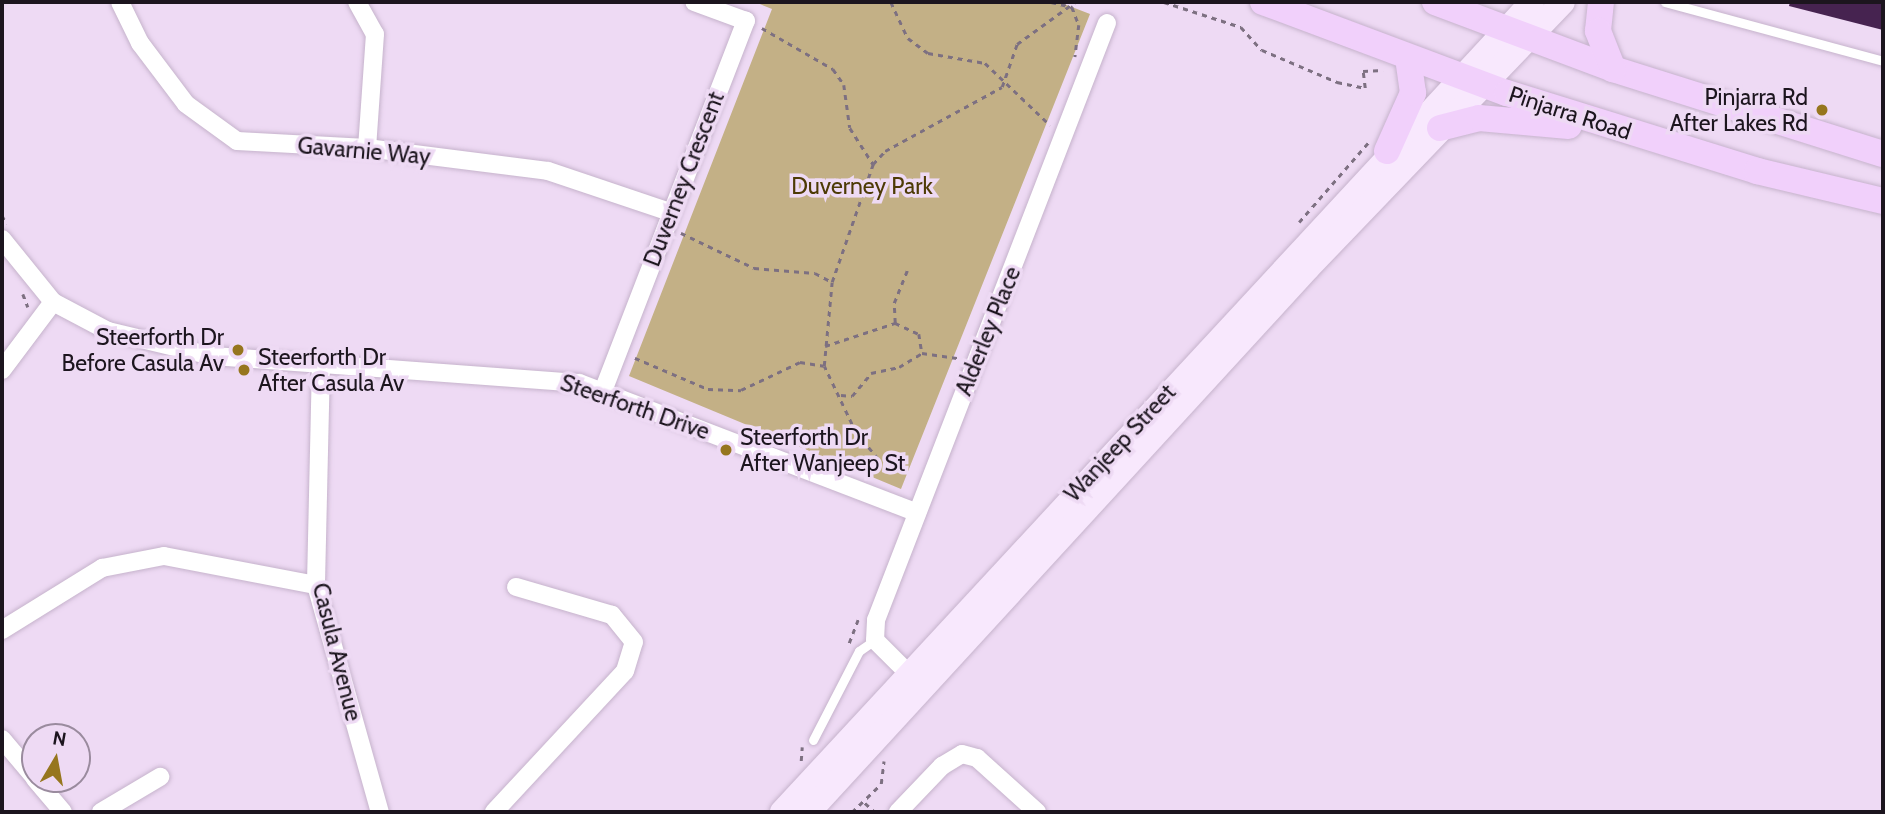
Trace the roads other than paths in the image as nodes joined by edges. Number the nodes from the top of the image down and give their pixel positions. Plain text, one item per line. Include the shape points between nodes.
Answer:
1 (120, 2) edge
2 (357, 2) edge
3 (694, 2) edge
4 (1263, 2) edge
5 (1435, 2) edge
6 (1532, 2) edge
7 (1563, 2) edge
8 (1601, 2) edge
9 (1665, 2) edge
10 (1107, 23) dead end
11 (1517, 32) junction
12 (1883, 61) edge
13 (1401, 66) junction
14 (1613, 69) junction
15 (1472, 80) junction
16 (1440, 128) junction
17 (1636, 134) junction
18 (1382, 143) junction
19 (367, 148) junction
20 (1883, 154) edge
21 (1883, 201) edge
22 (667, 218) junction
23 (2, 239) edge
24 (1301, 261) junction
25 (53, 302) junction
26 (321, 363) junction
27 (2, 370) edge
28 (603, 391) junction
29 (917, 513) junction
30 (316, 585) junction
31 (516, 587) dead end
32 (2, 630) edge
33 (875, 640) junction
34 (917, 682) junction
35 (2, 738) edge
36 (813, 740) dead end
37 (21, 762) edge
38 (160, 777) dead end
39 (47, 793) edge
40 (1027, 809) edge
41 (63, 812) edge
42 (101, 812) edge
43 (380, 812) edge
44 (494, 812) edge
45 (782, 812) edge
46 (809, 812) edge
47 (898, 812) edge

1 - 19 street, Gavarnie Way via 140,43 186,104 237,141
2 - 19 street via 375,34
3 - 22 street, Duverney Crescent via 746,20
4 - 13 main road, Pinjarra Road
5 - 11 main road
6 - 11 main road
7 - 11 main road
8 - 14 main road via 1598,31
9 - 12 lane
10 - 29 street, Alderley Place
11 - 14 main road
11 - 15 main road
13 - 15 main road, Pinjarra Road
13 - 18 main road via 1413,93
14 - 20 main road
15 - 16 main road, Wanjeep Street
15 - 17 main road, Pinjarra Road
15 - 18 main road, Wanjeep Street
16 - 17 main road via 1493,118
16 - 24 main road, Wanjeep Street
17 - 21 main road, Pinjarra Road
18 - 24 main road, Wanjeep Street
19 - 22 street, Gavarnie Way via 548,171
22 - 28 street, Duverney Crescent
23 - 25 street, Steerforth Drive
24 - 34 main road, Wanjeep Street
25 - 26 street, Steerforth Drive via 89,324 183,350
25 - 27 street
26 - 28 street, Steerforth Drive via 544,377
26 - 30 street, Casula Avenue
28 - 29 street, Steerforth Drive
29 - 33 street, Alderley Place via 876,620
30 - 32 street via 164,556 102,568
30 - 43 street, Casula Avenue
31 - 44 street via 612,615 634,642 625,671
33 - 34 street
33 - 36 lane via 859,651
34 - 45 main road, Wanjeep Street
34 - 46 main road, Wanjeep Street
35 - 37 street
38 - 42 street
39 - 41 street
40 - 47 street via 977,758 962,754 942,766

